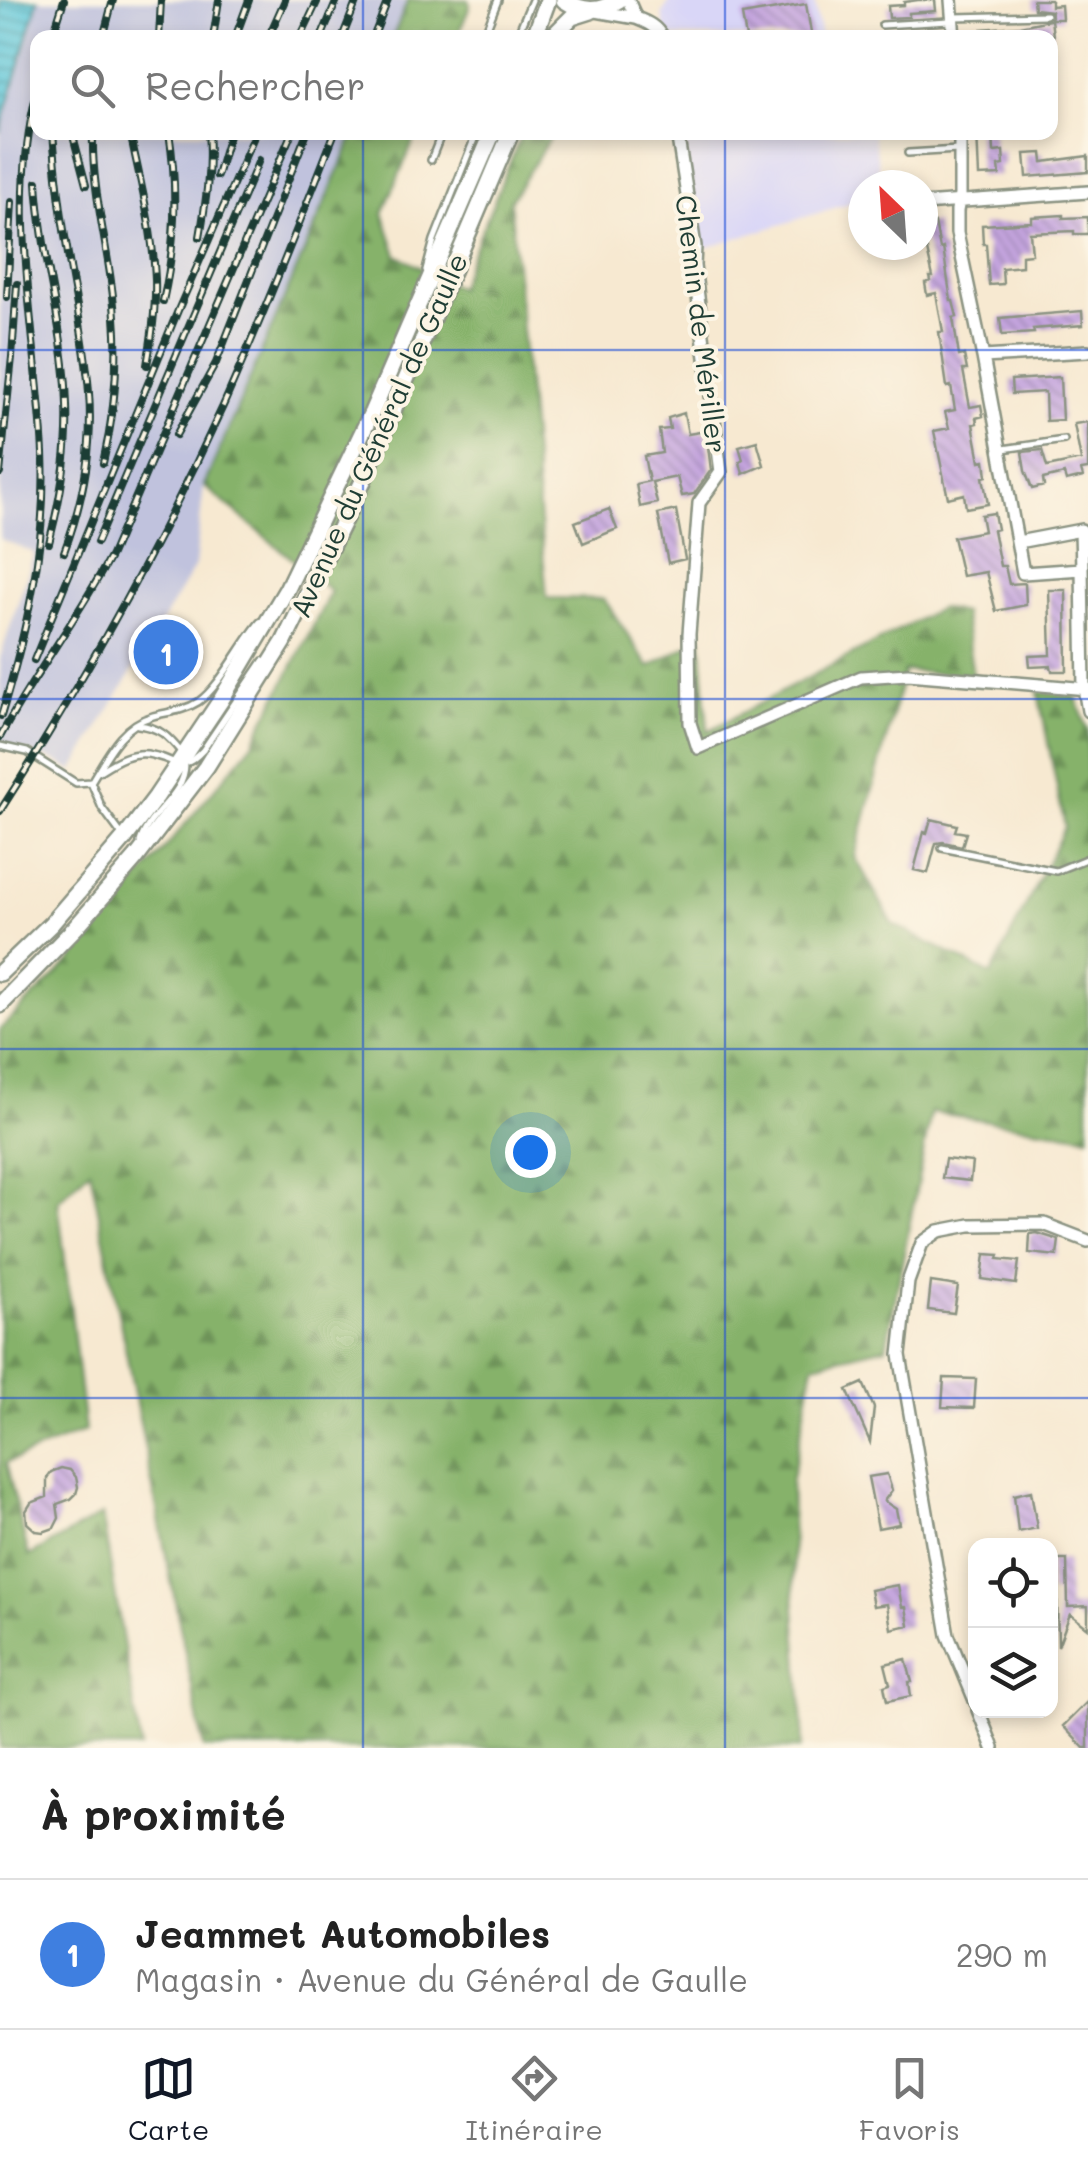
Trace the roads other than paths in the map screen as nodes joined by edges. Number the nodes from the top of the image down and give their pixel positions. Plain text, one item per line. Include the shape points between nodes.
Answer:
1 (498, 0) edge
2 (532, 0) edge
3 (548, 0) edge
4 (564, 0) edge
5 (619, 0) edge
6 (628, 0) edge
7 (951, 0) edge
8 (592, 10) junction
9 (1046, 15) dead end
10 (636, 18) junction
11 (952, 19) junction
12 (882, 25) dead end
13 (486, 30) edge
14 (519, 30) edge
15 (537, 30) edge
16 (558, 30) edge
17 (657, 30) edge
18 (953, 30) edge
19 (439, 140) edge
20 (473, 140) edge
21 (490, 140) edge
22 (508, 140) edge
23 (677, 140) edge
24 (960, 140) edge
25 (961, 150) junction
26 (908, 153) dead end
27 (431, 160) dead end
28 (1088, 192) edge
29 (959, 202) junction
30 (938, 203) edge
31 (413, 318) junction
32 (1088, 351) edge
33 (983, 356) junction
34 (1064, 440) dead end
35 (1001, 449) junction
36 (1084, 529) edge
37 (1018, 542) junction
38 (1082, 570) junction
39 (288, 590) junction
40 (284, 642) junction
41 (1086, 688) edge
42 (1088, 711) edge
43 (135, 725) junction
44 (0, 746) edge
45 (182, 761) junction
46 (97, 772) junction
47 (91, 782) junction
48 (124, 839) junction
49 (942, 848) dead end
50 (136, 858) junction
51 (1088, 858) edge
52 (0, 973) edge
53 (0, 1005) edge
54 (1088, 1241) edge
55 (968, 1684) edge
56 (981, 1718) edge
57 (993, 1748) edge

1 - 13 lane
2 - 14 lane
3 - 15 main road
4 - 8 main road
5 - 8 main road
6 - 10 street
7 - 11 street
8 - 10 street
8 - 16 main road
9 - 11 lane
10 - 17 street
11 - 12 lane
11 - 18 street
19 - 27 lane
20 - 31 lane
21 - 31 main road, Avenue du Général de Gaulle
22 - 40 main road, Avenue du Général de Gaulle via 363,480
23 - 41 street, Chemin de Mériller via 721,472 700,504 698,522 689,634 690,723 698,748 861,676
24 - 25 street
25 - 26 lane
25 - 29 street
28 - 29 street
29 - 30 street
29 - 33 street via 957,233
31 - 39 main road, Avenue du Général de Gaulle
32 - 33 street
33 - 35 street
34 - 35 lane
35 - 37 street
36 - 37 street
36 - 38 street
37 - 38 street via 1023,572
38 - 41 street
39 - 43 lane via 197,703
39 - 45 main road, Avenue du Général de Gaulle
40 - 45 lane via 264,659 203,750 193,761
40 - 50 main road, Avenue du Général de Gaulle via 206,766
41 - 42 street
43 - 45 lane via 166,734
43 - 46 lane
44 - 47 lane via 27,752 76,783
45 - 46 lane via 139,754
45 - 48 main road, Avenue du Général de Gaulle
45 - 50 lane via 185,774 142,834
46 - 47 lane
47 - 48 lane
48 - 52 main road, Avenue du Général de Gaulle
49 - 51 lane via 1056,871
50 - 53 main road, Avenue du Général de Gaulle
54 - 55 street via 1044,1224 939,1231 922,1243 908,1282 900,1355 948,1635
56 - 57 street

